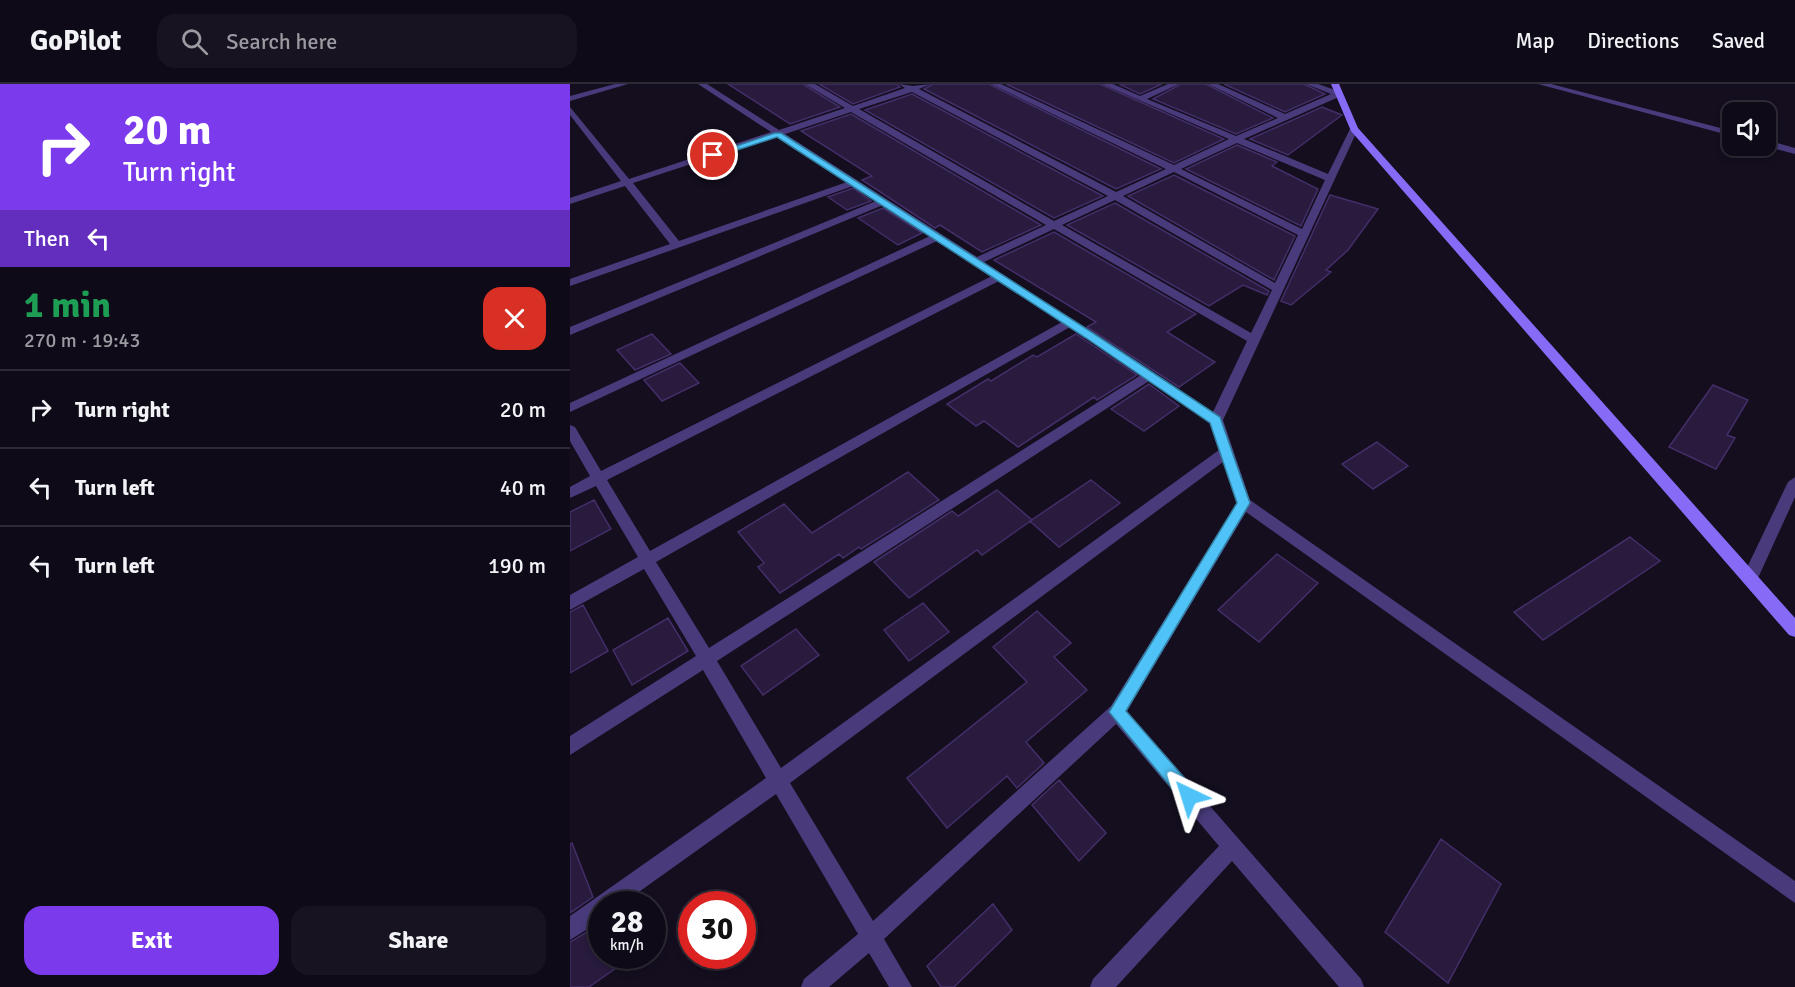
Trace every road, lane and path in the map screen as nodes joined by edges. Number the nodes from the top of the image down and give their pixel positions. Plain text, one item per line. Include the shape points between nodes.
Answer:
1 (624, 84) edge
2 (702, 84) edge
3 (809, 84) edge
4 (927, 84) edge
5 (995, 84) edge
6 (1106, 84) edge
7 (1175, 84) edge
8 (1212, 84) edge
9 (1310, 84) edge
10 (1542, 84) edge
11 (908, 86) edge
12 (1337, 89) edge
13 (570, 99) edge
14 (1140, 99) junction
15 (570, 109) edge
16 (854, 109) junction
17 (1284, 117) junction
18 (1354, 129) junction
19 (1722, 131) edge
20 (778, 135) junction
21 (1235, 140) junction
22 (1776, 146) edge
23 (1795, 151) edge
24 (1174, 168) junction
25 (1331, 179) junction
26 (628, 183) junction
27 (852, 183) junction
28 (1115, 196) junction
29 (570, 201) edge
30 (882, 202) junction
31 (1054, 225) junction
32 (1304, 234) junction
33 (937, 237) junction
34 (677, 246) junction
35 (975, 262) junction
36 (999, 277) junction
37 (570, 283) edge
38 (1278, 289) junction
39 (1070, 322) junction
40 (570, 331) edge
41 (1254, 340) junction
42 (1150, 375) junction
43 (570, 408) edge
44 (1216, 420) junction
45 (570, 430) edge
46 (1225, 453) junction
47 (599, 478) junction
48 (1795, 482) edge
49 (570, 493) edge
50 (1244, 503) junction
51 (647, 560) junction
52 (1750, 578) junction
53 (570, 603) edge
54 (1795, 630) edge
55 (707, 660) junction
56 (1117, 712) junction
57 (570, 746) edge
58 (778, 781) junction
59 (1232, 846) junction
60 (624, 891) edge
61 (1795, 893) edge
62 (588, 916) edge
63 (570, 929) edge
64 (871, 937) junction
65 (812, 987) edge
66 (901, 987) edge
67 (1101, 987) edge
68 (1353, 987) edge

1 - 13 street
2 - 20 street
3 - 16 street
4 - 11 street
5 - 24 street
6 - 14 street
7 - 14 street
8 - 17 street
9 - 12 street
10 - 19 street
11 - 16 street
11 - 28 street
12 - 17 street
12 - 18 main road
14 - 21 street
15 - 26 street
16 - 20 street
16 - 31 street
17 - 21 street
18 - 25 street
18 - 52 main road
20 - 26 street
20 - 27 street
21 - 24 street
21 - 25 street
22 - 23 street
24 - 28 street
24 - 32 street
25 - 32 street
26 - 29 street
26 - 34 street
27 - 30 street
27 - 34 street
28 - 31 street
28 - 38 street
30 - 33 street
30 - 40 street
31 - 35 street
31 - 41 street
32 - 38 street
33 - 35 street
33 - 43 street
34 - 37 street
35 - 36 street
36 - 39 street
36 - 47 street
38 - 41 street
39 - 42 street
39 - 51 street
41 - 44 street
42 - 44 street
42 - 55 street
44 - 46 street
45 - 47 street
46 - 50 street
46 - 58 street
47 - 49 street
47 - 51 street
48 - 52 street
50 - 56 street
50 - 61 street
51 - 53 street
51 - 55 street
52 - 54 main road
55 - 57 street
55 - 58 street
56 - 59 street
56 - 64 street
58 - 60 street
58 - 64 street
59 - 67 street
59 - 68 street
62 - 63 street
64 - 65 street
64 - 66 street

